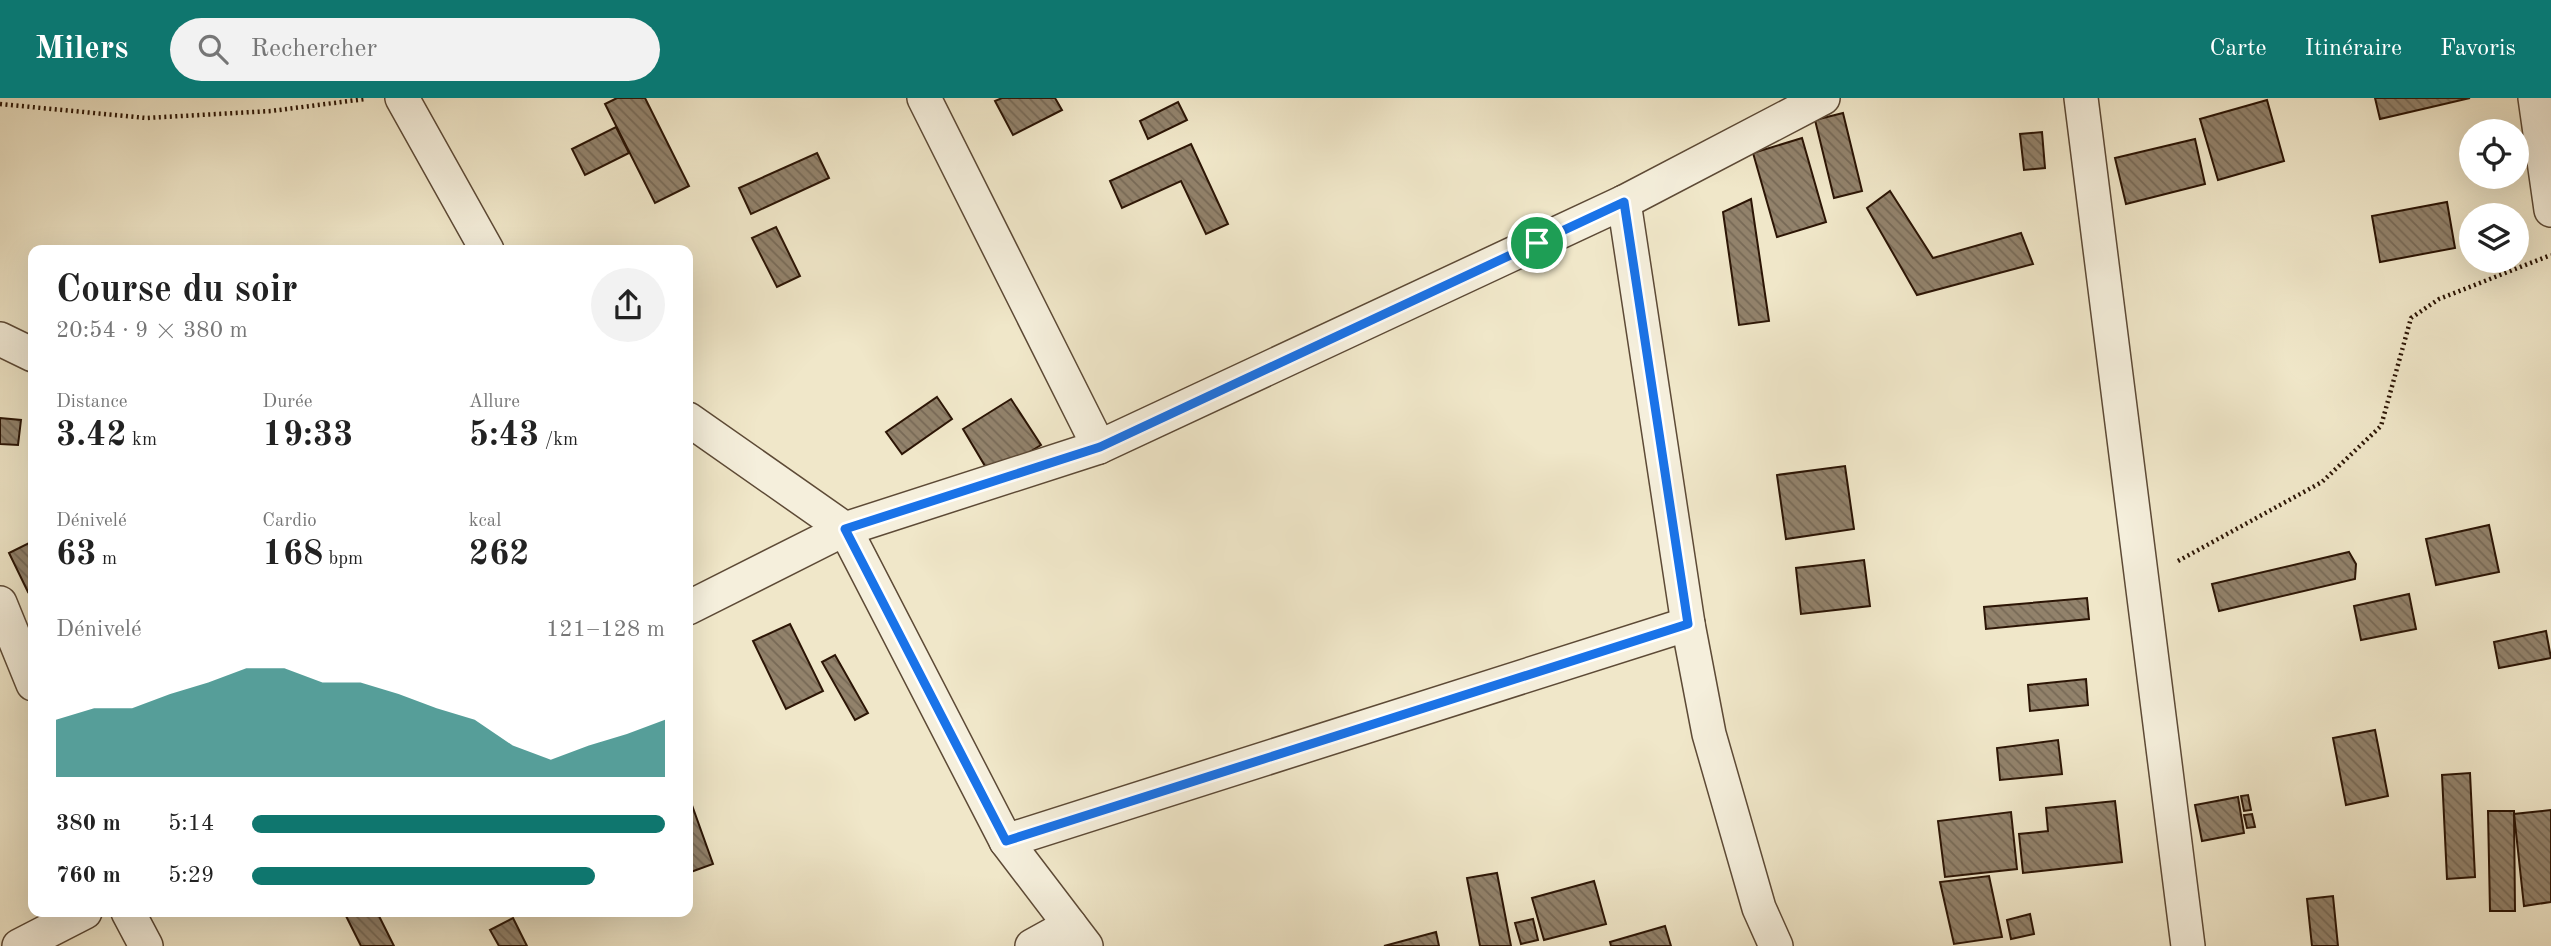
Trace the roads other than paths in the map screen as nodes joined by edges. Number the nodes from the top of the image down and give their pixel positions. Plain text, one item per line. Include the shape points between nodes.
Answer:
1 (402, 98) edge
2 (924, 98) edge
3 (1823, 98) edge
4 (2081, 98) edge
5 (2535, 98) edge
6 (1624, 202) junction
7 (2551, 210) edge
8 (484, 245) edge
9 (0, 339) edge
10 (28, 353) edge
11 (693, 423) edge
12 (1100, 447) junction
13 (845, 529) junction
14 (0, 603) edge
15 (693, 605) edge
16 (1688, 624) junction
17 (28, 672) edge
18 (1006, 841) junction
19 (75, 917) edge
20 (131, 917) edge
21 (1078, 936) edge
22 (19, 946) edge
23 (146, 946) edge
24 (1032, 946) edge
25 (1776, 946) edge
26 (2188, 946) edge

1 - 8 street
2 - 12 street
3 - 6 street
4 - 26 street
5 - 7 street
6 - 12 street
6 - 16 street
9 - 10 street
11 - 13 street
12 - 13 street
13 - 15 street
13 - 18 street
14 - 17 street
16 - 18 street
16 - 25 street via 1709,734 1759,908
18 - 21 street
19 - 22 street
20 - 23 street
21 - 24 street

